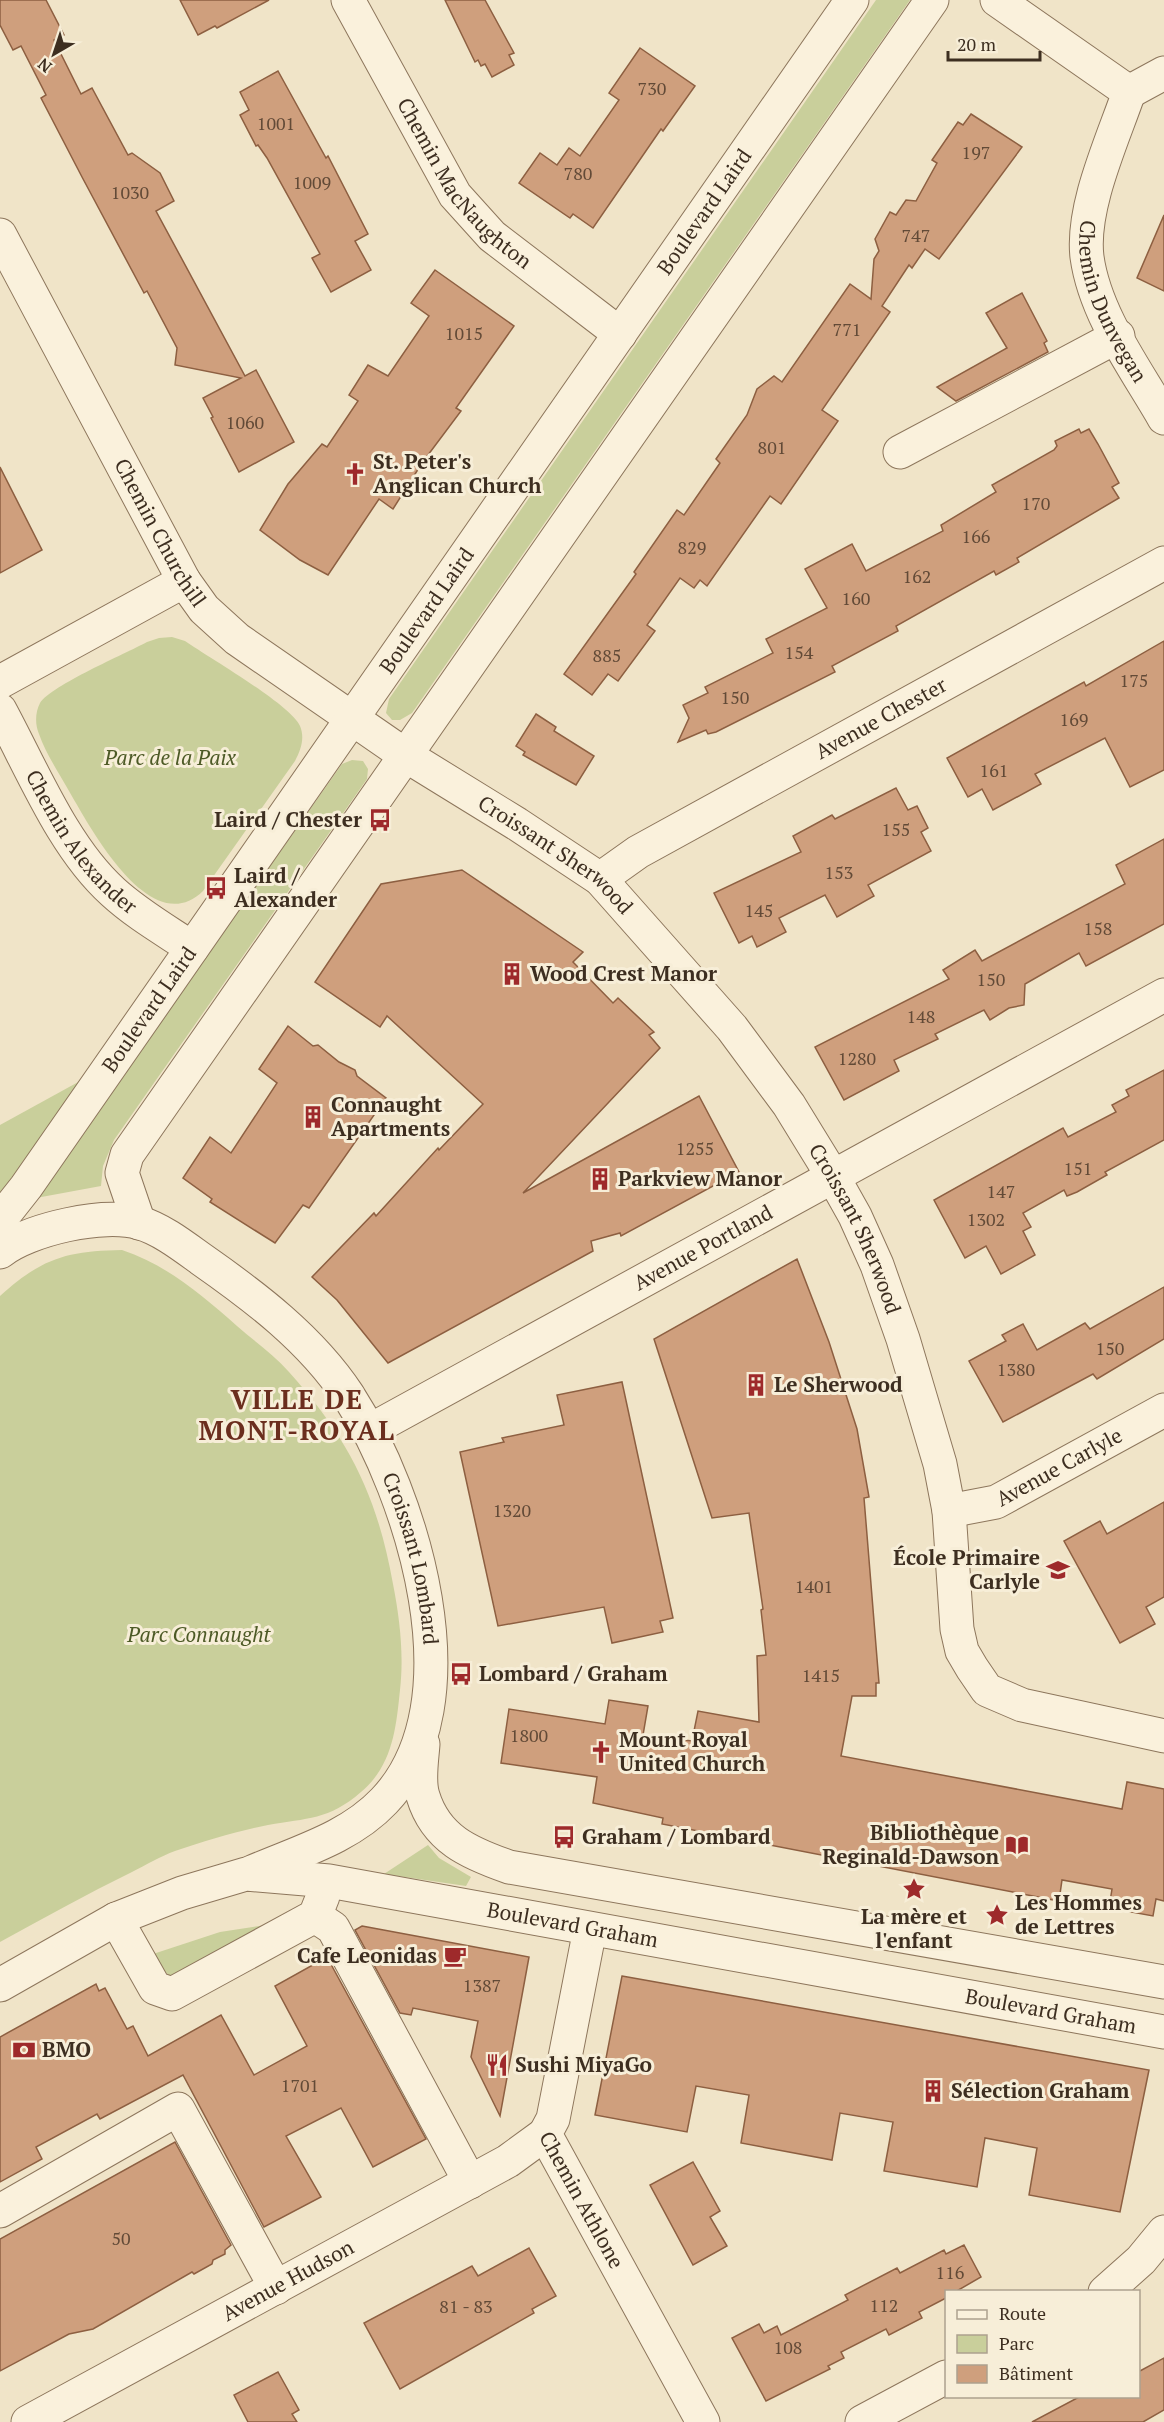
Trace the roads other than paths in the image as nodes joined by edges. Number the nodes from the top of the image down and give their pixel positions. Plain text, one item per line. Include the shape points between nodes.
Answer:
1 (348, 0) edge
2 (852, 0) edge
3 (932, 0) edge
4 (997, 0) edge
5 (1164, 72) edge
6 (1129, 92) junction
7 (0, 235) edge
8 (620, 334) junction
9 (1118, 336) junction
10 (1164, 418) edge
11 (900, 452) dead end
12 (1164, 563) edge
13 (184, 581) junction
14 (0, 682) edge
15 (0, 710) edge
16 (352, 717) junction
17 (405, 755) junction
18 (600, 879) junction
19 (192, 948) junction
20 (1164, 995) edge
21 (832, 1176) junction
22 (0, 1220) edge
23 (139, 1222) junction
24 (0, 1252) edge
25 (1164, 1410) edge
26 (369, 1431) junction
27 (949, 1511) junction
28 (423, 1733) junction
29 (1164, 1736) edge
30 (246, 1874) junction
31 (329, 1881) junction
32 (315, 1916) junction
33 (116, 1919) junction
34 (590, 1929) junction
35 (1164, 1982) edge
36 (0, 1985) edge
37 (1164, 2032) edge
38 (545, 2134) junction
39 (470, 2182) junction
40 (0, 2211) edge
41 (1164, 2232) edge
42 (276, 2288) junction
43 (1107, 2290) edge
44 (945, 2378) edge
45 (28, 2422) edge
46 (703, 2422) edge
47 (862, 2422) edge

1 - 8 street, Chemin MacNaughton via 460,202 492,236
2 - 8 street, Boulevard Laird
3 - 17 street
4 - 6 street
5 - 6 street
6 - 9 street, Chemin Dunvegan via 1090,214 1087,256 1100,302
7 - 13 street, Chemin Churchill
8 - 16 street, Boulevard Laird
9 - 10 street, Chemin Dunvegan
9 - 11 street
12 - 18 street, Avenue Chester via 638,852
13 - 14 street
13 - 16 street, Chemin Churchill via 219,625
15 - 19 street, Chemin Alexander via 63,826 98,877 138,912
16 - 17 street, Chemin Churchill
16 - 19 street, Boulevard Laird
17 - 18 street, Croissant Sherwood
17 - 23 street via 126,1155 122,1173
18 - 21 street, Croissant Sherwood via 732,1028 789,1105
19 - 22 street, Boulevard Laird
20 - 21 street, Avenue Portland
21 - 26 street, Avenue Portland
21 - 27 street, Croissant Sherwood via 877,1265 903,1339 940,1464
23 - 24 street, Croissant Lombard via 86,1220 41,1232
23 - 26 street, Croissant Lombard via 181,1245 256,1298 317,1356
25 - 27 street, Avenue Carlyle via 996,1502
26 - 28 street, Croissant Lombard via 393,1484 411,1540 430,1625 432,1663
27 - 29 street, Croissant Sherwood via 957,1629 962,1651 987,1690 1056,1714
28 - 30 street, Croissant Lombard via 401,1778 368,1817 345,1833
28 - 35 street via 422,1794 439,1829 458,1846 509,1867
30 - 31 street, Boulevard Graham
30 - 33 street, Boulevard Graham
31 - 32 street
31 - 34 street, Boulevard Graham
32 - 33 street via 172,1994 154,1988
32 - 39 street via 333,1928
33 - 36 street, Boulevard Graham
34 - 37 street, Boulevard Graham
34 - 38 street, Chemin Athlone via 553,2119
38 - 39 street, Avenue Hudson
38 - 46 street, Chemin Athlone
39 - 42 street, Avenue Hudson
40 - 42 street via 178,2109
41 - 43 street via 1142,2260
42 - 45 street, Avenue Hudson
44 - 47 street

